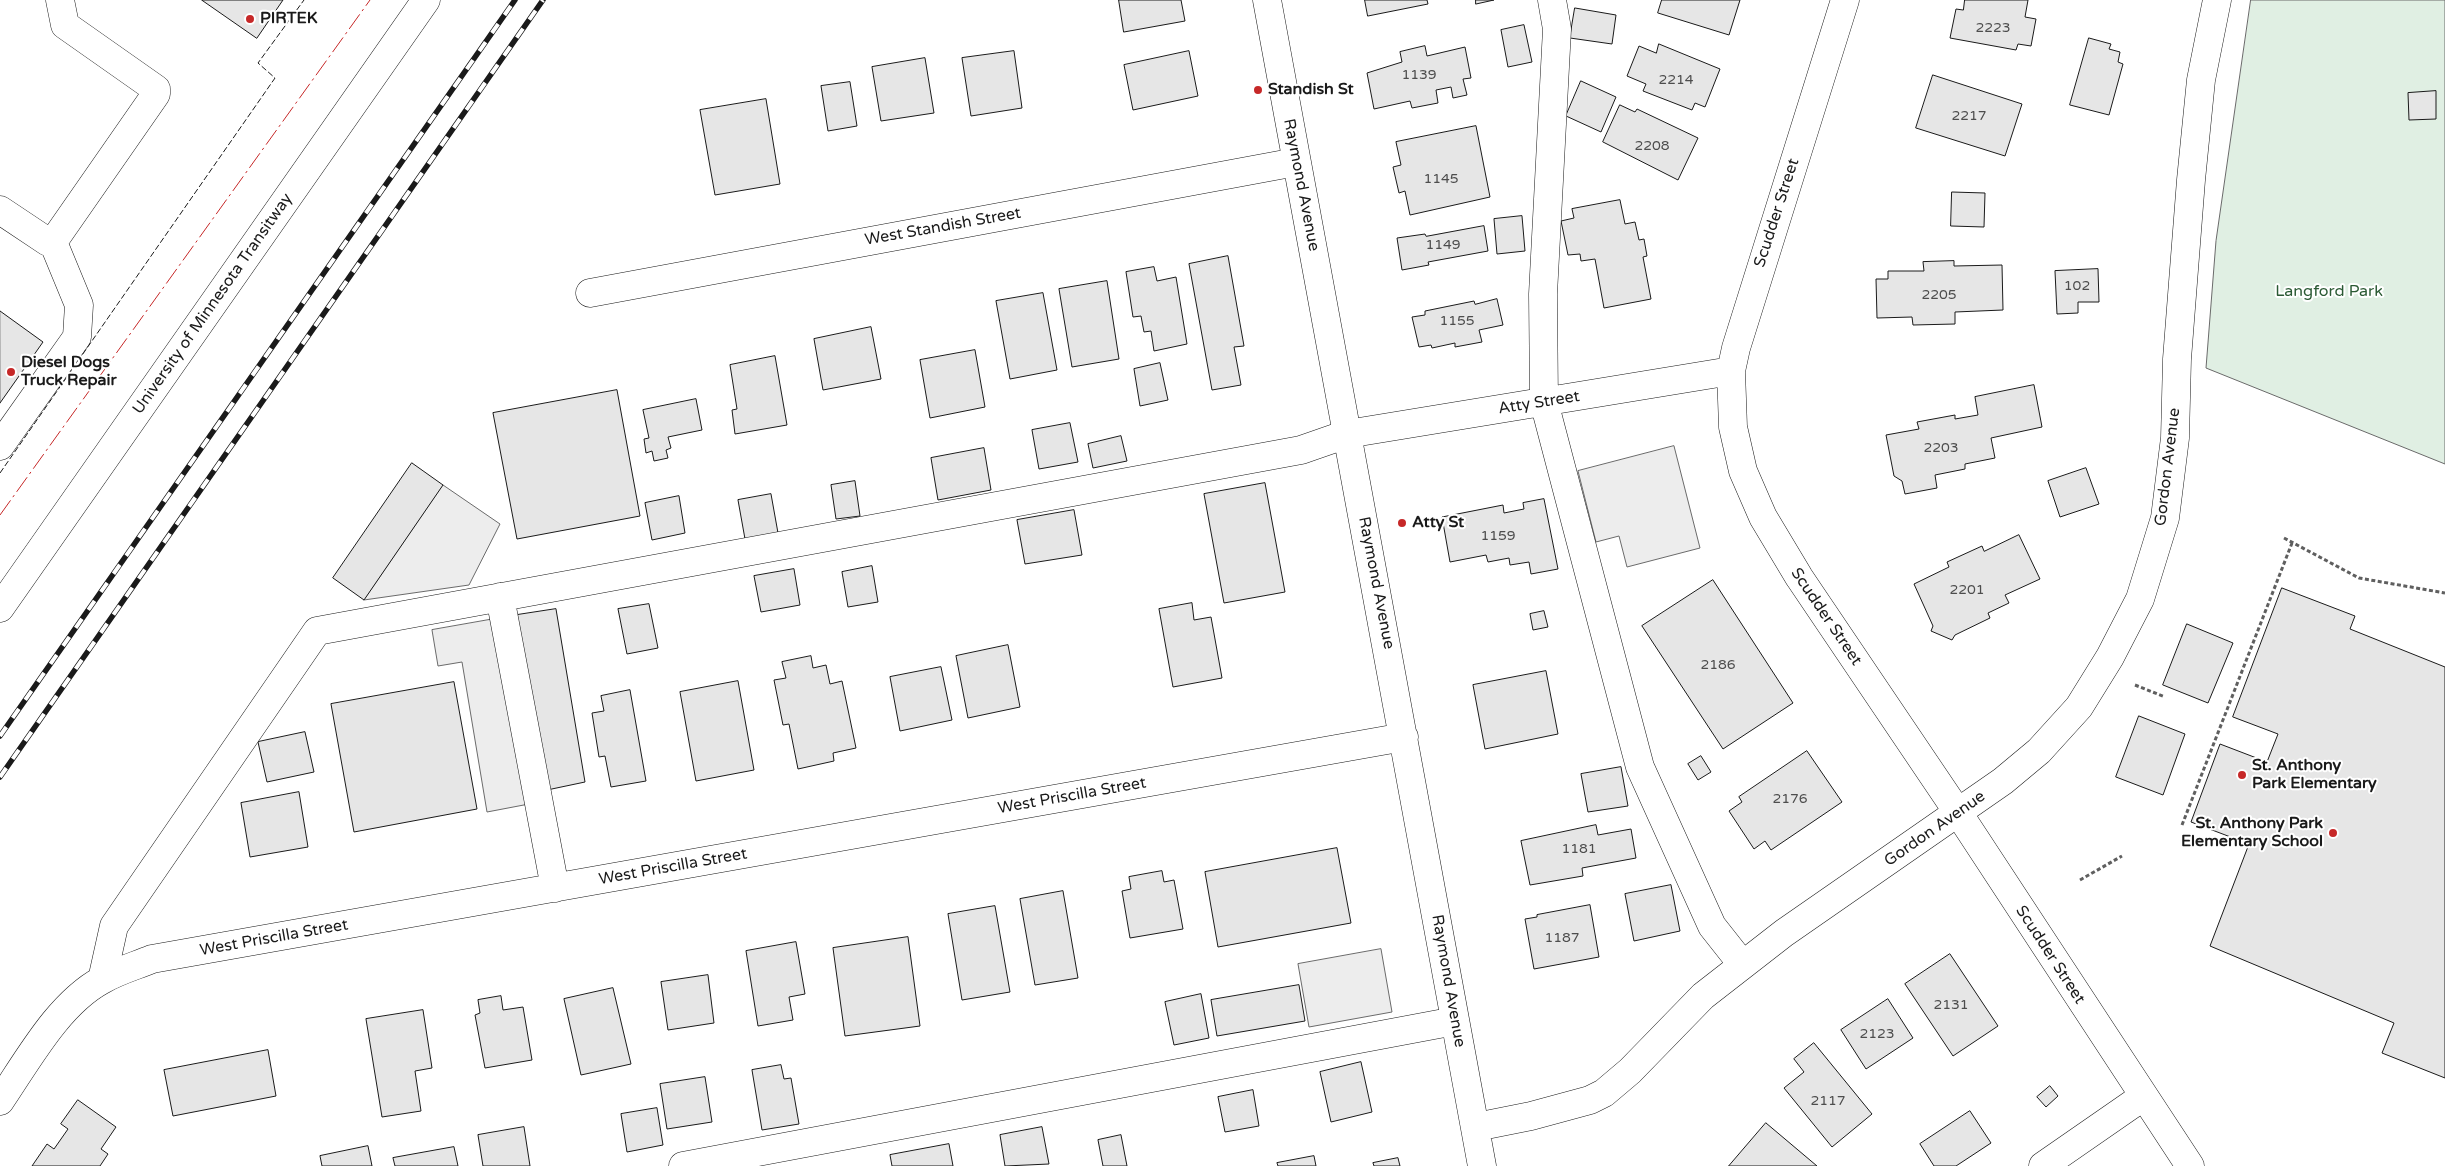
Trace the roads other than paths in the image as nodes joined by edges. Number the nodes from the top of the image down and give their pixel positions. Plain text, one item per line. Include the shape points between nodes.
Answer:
1 (60, 0) edge
2 (426, 0) edge
3 (1267, 0) edge
4 (1552, 0) edge
5 (1845, 0) edge
6 (2217, 0) edge
7 (1296, 162) junction
8 (0, 210) edge
9 (53, 242) junction
10 (590, 292) dead end
11 (1731, 371) junction
12 (1544, 402) junction
13 (1347, 434) junction
14 (0, 446) edge
15 (500, 597) junction
16 (0, 608) edge
17 (1404, 737) junction
18 (1959, 814) junction
19 (555, 888) junction
20 (1742, 964) junction
21 (102, 980) junction
22 (1455, 1021) junction
23 (2144, 1096) junction
24 (0, 1101) edge
25 (1476, 1127) junction
26 (683, 1166) edge
27 (1482, 1166) edge
28 (2043, 1166) edge
29 (2190, 1166) edge

1 - 9 street via 65,25 156,89 156,94
2 - 16 street, University of Minnesota Transitway
3 - 7 street, Raymond Avenue
4 - 12 street via 1557,29 1543,294
5 - 11 street, Scudder Street via 1744,316
6 - 18 street, Gordon Avenue via 2201,80 2177,359 2175,438 2165,518 2140,599 2079,707 2039,752
7 - 10 street, West Standish Street
7 - 13 street, Raymond Avenue
8 - 9 street via 48,242
9 - 14 street via 79,305 77,337
11 - 12 street, Atty Street
11 - 18 street, Scudder Street via 1733,428 1743,471 1763,517 1798,578
12 - 13 street, Atty Street
12 - 20 street via 1640,767 1712,926
13 - 15 street, Atty Street via 1301,450
13 - 17 street, Raymond Avenue
15 - 19 street
15 - 21 street, Atty Street via 317,632 114,926
17 - 19 street, West Priscilla Street
17 - 22 street, Raymond Avenue
18 - 20 street, Gordon Avenue
18 - 23 street, Scudder Street
19 - 21 street, West Priscilla Street via 152,959
20 - 25 street, Gordon Avenue via 1703,996 1618,1083 1604,1093 1531,1116
21 - 24 street, West Priscilla Street via 61,1013
22 - 25 street, Raymond Avenue
22 - 26 street
23 - 28 street
23 - 29 street, Scudder Street
25 - 27 street, Raymond Avenue

